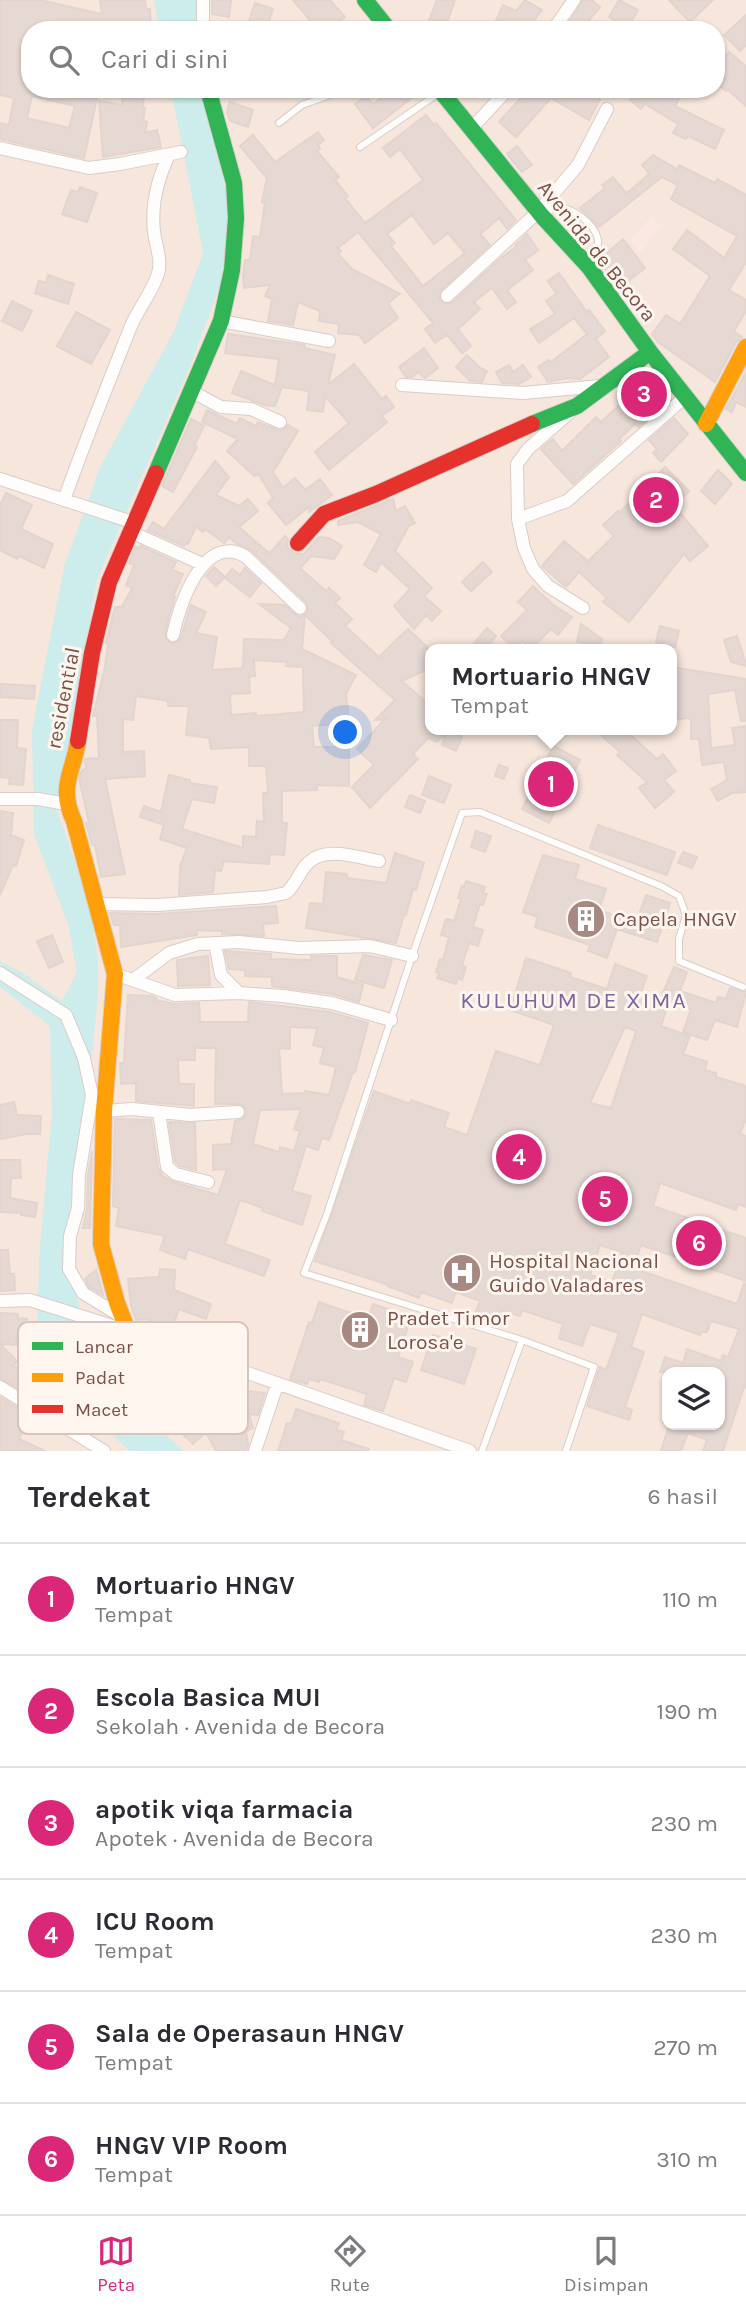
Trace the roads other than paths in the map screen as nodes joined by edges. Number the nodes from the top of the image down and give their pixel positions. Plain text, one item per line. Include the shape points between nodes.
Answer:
1 (203, 0) edge
2 (365, 0) edge
3 (574, 0) edge
4 (203, 21) edge
5 (382, 21) edge
6 (559, 21) edge
7 (211, 98) edge
8 (322, 98) edge
9 (431, 98) edge
10 (447, 98) edge
11 (500, 98) edge
12 (607, 109) dead end
13 (279, 122) dead end
14 (472, 128) junction
15 (360, 147) dead end
16 (0, 148) edge
17 (540, 214) junction
18 (589, 267) junction
19 (447, 296) dead end
20 (221, 321) junction
21 (329, 341) dead end
22 (746, 347) edge
23 (650, 352) junction
24 (402, 386) dead end
25 (605, 386) junction
26 (191, 391) junction
27 (685, 397) junction
28 (578, 406) junction
29 (279, 422) dead end
30 (706, 424) junction
31 (746, 474) edge
32 (0, 479) edge
33 (64, 500) junction
34 (518, 519) junction
35 (131, 525) junction
36 (298, 543) dead end
37 (202, 564) junction
38 (300, 608) dead end
39 (583, 608) dead end
40 (173, 635) dead end
41 (0, 799) edge
42 (66, 804) junction
43 (379, 860) dead end
44 (97, 904) junction
45 (215, 943) junction
46 (412, 956) junction
47 (0, 973) edge
48 (115, 975) junction
49 (134, 980) junction
50 (743, 987) dead end
51 (239, 993) junction
52 (391, 1020) junction
53 (104, 1111) junction
54 (159, 1112) junction
55 (238, 1112) dead end
56 (208, 1181) dead end
57 (0, 1301) edge
58 (98, 1322) edge
59 (122, 1322) edge
60 (124, 1322) edge
61 (522, 1340) junction
62 (248, 1373) edge
63 (277, 1385) junction
64 (0, 1387) edge
65 (18, 1398) edge
66 (76, 1434) edge
67 (462, 1450) edge
68 (104, 1451) edge
69 (255, 1451) edge
70 (482, 1451) edge
71 (566, 1451) edge

1 - 4 street
2 - 5 street
3 - 6 street
7 - 20 street, residential via 234,181 237,236
8 - 13 lane via 302,105
9 - 15 lane
10 - 14 street, Avenida de Becora
11 - 14 street
12 - 17 street via 578,165
14 - 17 street, Avenida de Becora
16 - 33 street via 89,168 175,154 156,187 159,272 93,418
17 - 18 street, Avenida de Becora
17 - 18 lane via 554,208 569,210 587,221 598,240
17 - 19 street
18 - 23 street, Avenida de Becora
20 - 21 street
20 - 26 street, residential
22 - 30 street
23 - 25 street
23 - 27 street, Avenida de Becora
24 - 25 street via 523,393
25 - 28 street
26 - 29 street via 221,407 251,409
26 - 35 street, residential
27 - 30 street, Avenida de Becora
27 - 34 street via 567,501
28 - 34 street via 517,464
28 - 36 street via 324,514
30 - 31 street, Avenida de Becora
32 - 33 street
33 - 35 street
34 - 39 street via 533,569 548,586
35 - 37 street
35 - 42 street, residential via 109,582 92,653
37 - 38 street via 224,552 240,552
37 - 40 street via 178,611
41 - 42 street
42 - 44 street, residential
43 - 44 street via 336,854 318,857 286,893 267,897
44 - 48 street, residential
45 - 46 street via 370,946
45 - 49 street via 169,953
45 - 51 street via 220,975
46 - 50 lane via 462,813 480,812 679,896 686,915 679,961
46 - 52 lane
47 - 59 street via 66,1014 83,1058 92,1095 69,1269 83,1293
48 - 49 street
48 - 53 street, residential
49 - 51 street via 176,995
51 - 52 street via 332,1003
52 - 61 lane via 304,1273
53 - 54 street
53 - 60 street, residential via 101,1244
54 - 55 street
54 - 56 street via 167,1167 176,1174
57 - 58 street via 30,1300
61 - 70 lane
61 - 71 lane via 594,1367
62 - 63 street
63 - 67 street
63 - 69 street
64 - 65 street
66 - 68 street

